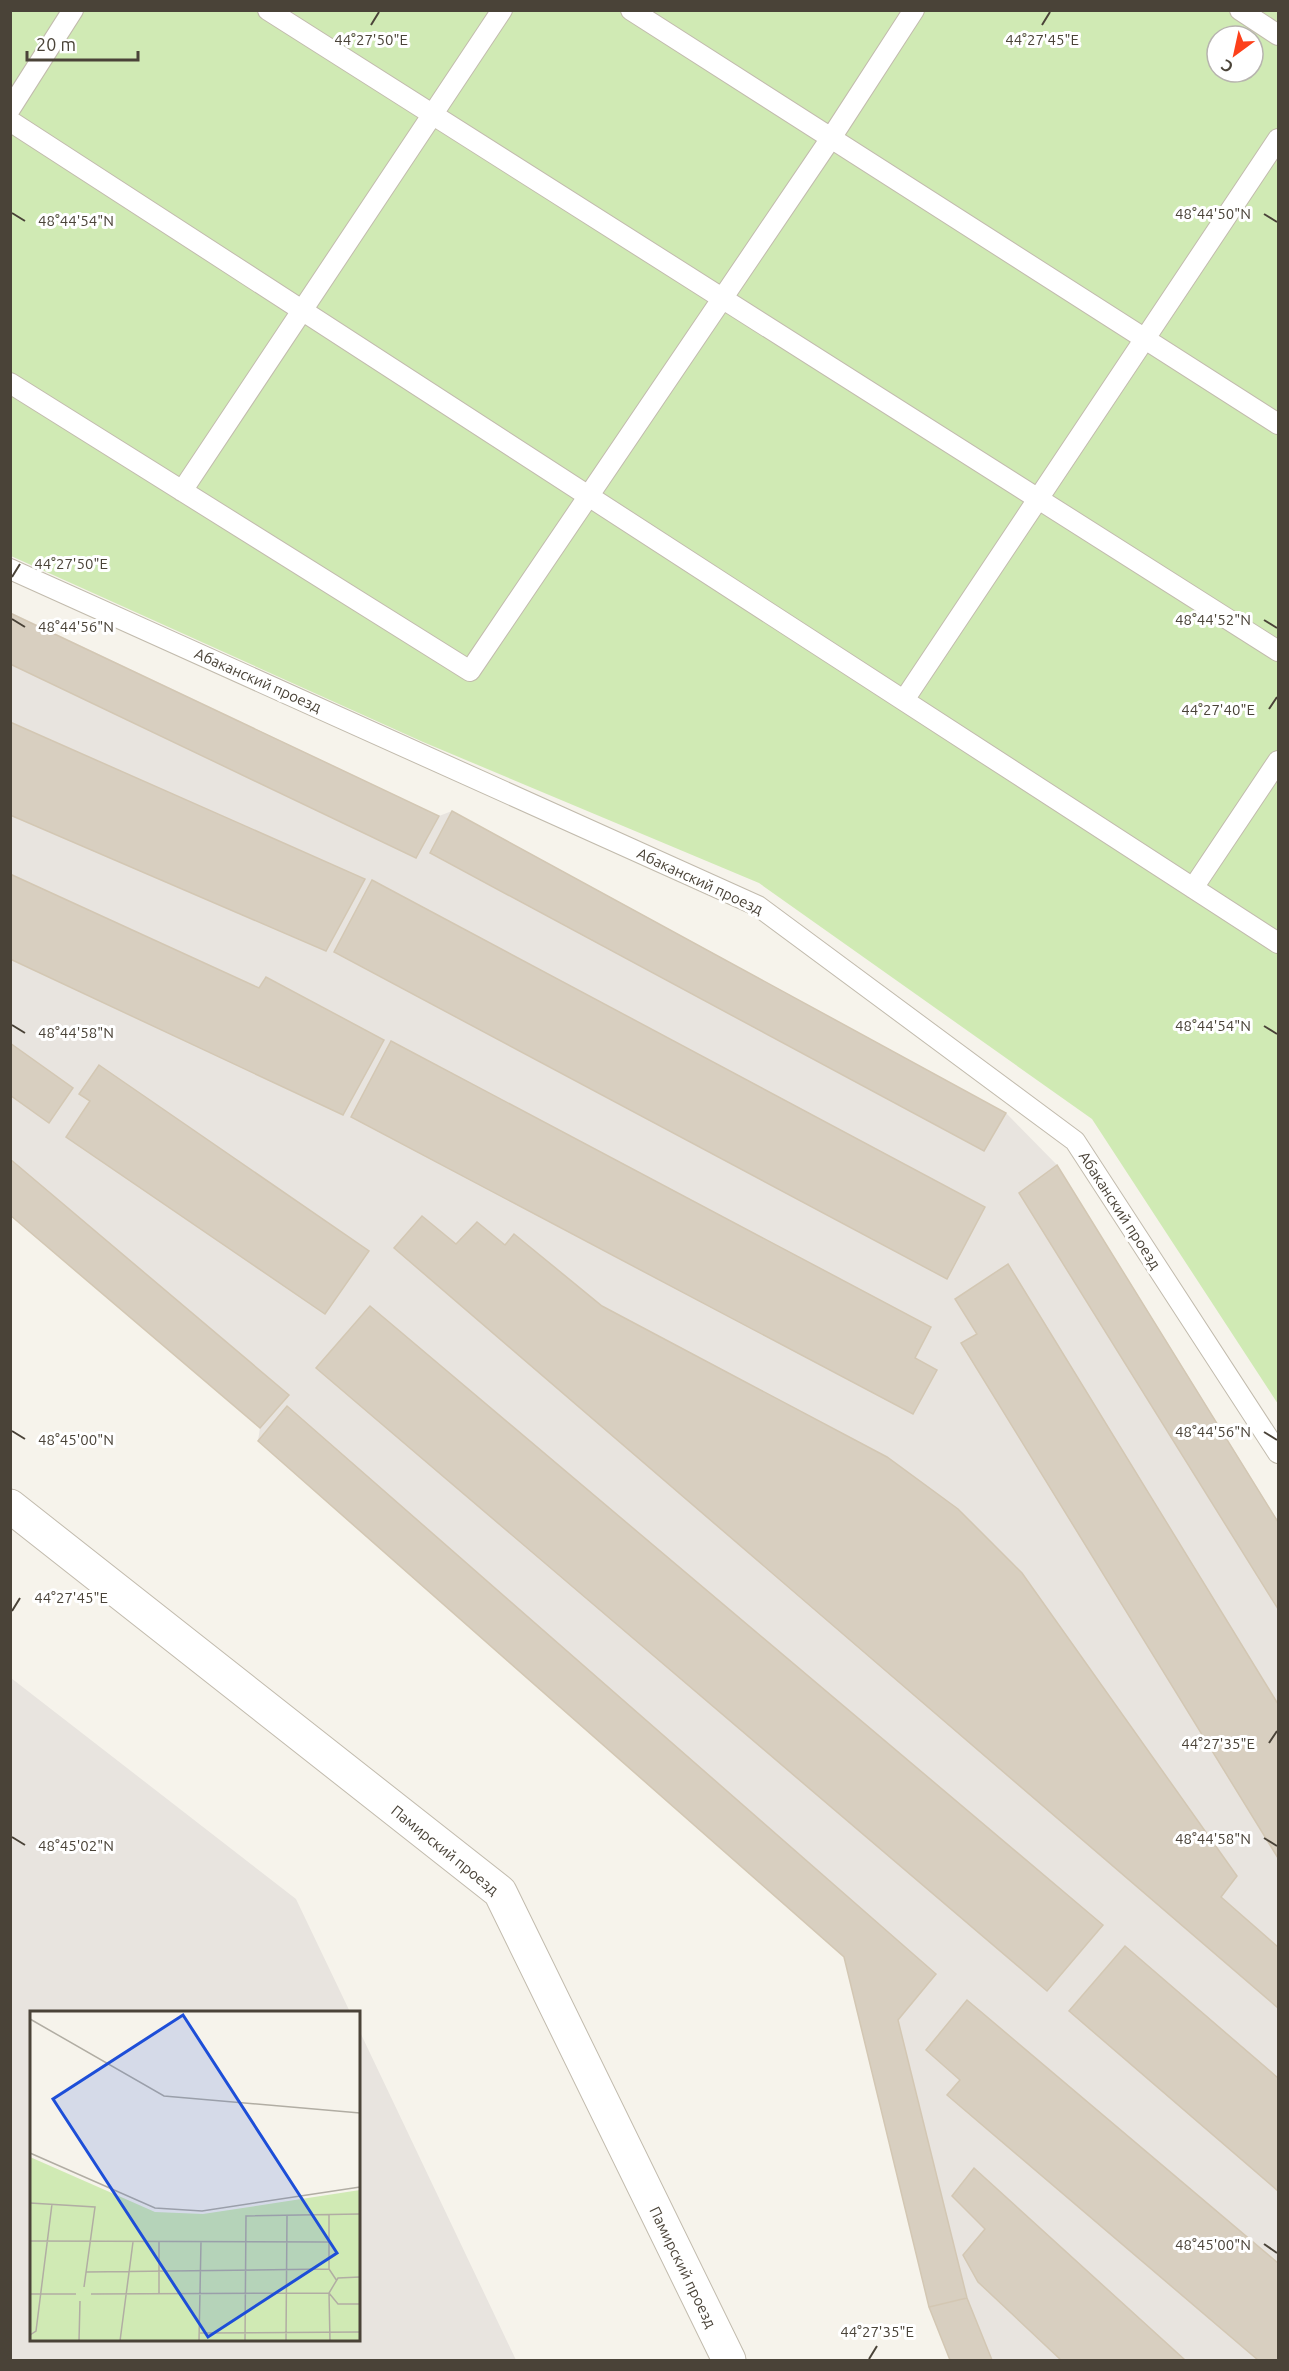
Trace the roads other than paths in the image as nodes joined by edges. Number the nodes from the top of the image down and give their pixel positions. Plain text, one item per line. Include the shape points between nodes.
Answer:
1 (74, 10) edge
2 (268, 10) edge
3 (502, 10) edge
4 (632, 10) edge
5 (914, 10) edge
6 (1240, 10) edge
7 (1278, 35) edge
8 (10, 109) edge
9 (432, 115) junction
10 (10, 121) edge
11 (831, 138) junction
12 (1278, 140) edge
13 (722, 299) junction
14 (303, 310) junction
15 (1146, 339) junction
16 (10, 383) edge
17 (1278, 424) edge
18 (182, 491) junction
19 (589, 496) junction
20 (1039, 499) junction
21 (10, 568) edge
22 (1278, 651) edge
23 (904, 700) junction
24 (1278, 761) edge
25 (1193, 888) junction
26 (1278, 943) edge
27 (1278, 1453) edge
28 (10, 1506) edge
29 (729, 2361) edge

1 - 8 lane
2 - 9 lane
3 - 9 lane
4 - 11 lane
5 - 11 lane
6 - 7 lane
9 - 13 lane
9 - 14 lane
10 - 14 lane
11 - 13 lane
11 - 15 lane
12 - 15 lane
13 - 19 lane
13 - 20 lane
14 - 18 lane
14 - 19 lane
15 - 17 lane
15 - 20 lane
16 - 18 lane
18 - 19 lane via 470,671
19 - 23 lane
20 - 22 lane
20 - 23 lane
21 - 27 lane, Абаканский проезд via 758,906 1076,1141
23 - 25 lane
24 - 25 lane
25 - 26 lane
28 - 29 street, Памирский проезд via 500,1892

